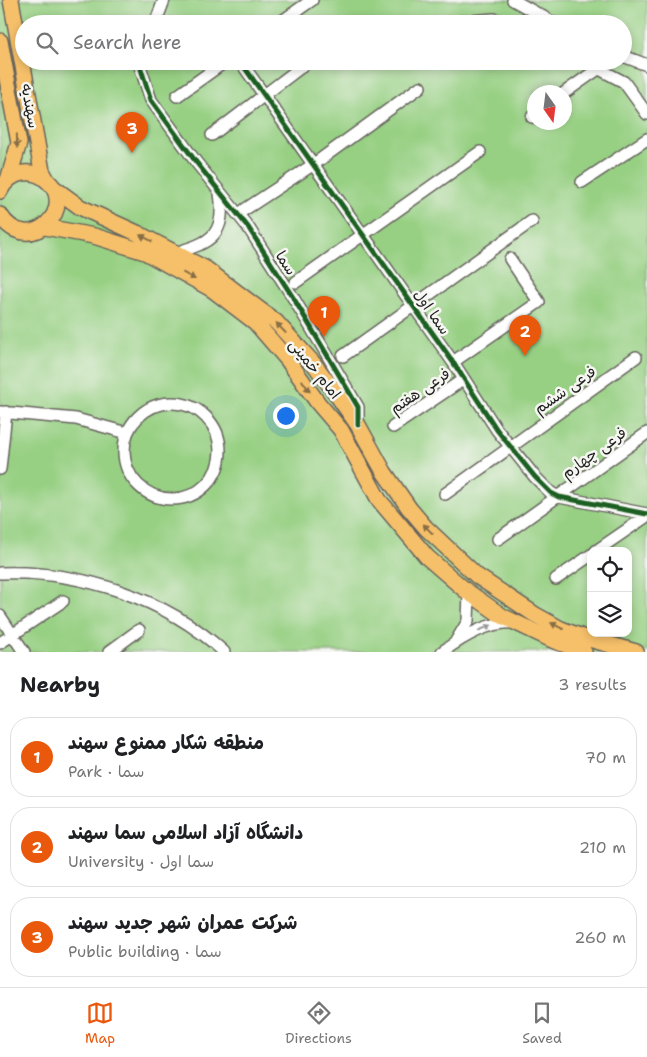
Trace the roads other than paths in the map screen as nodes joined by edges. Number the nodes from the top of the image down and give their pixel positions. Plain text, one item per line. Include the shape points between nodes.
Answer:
1 (11, 0) edge
2 (164, 0) edge
3 (312, 0) edge
4 (514, 0) edge
5 (158, 15) edge
6 (291, 15) edge
7 (540, 15) edge
8 (15, 21) edge
9 (0, 41) edge
10 (632, 59) edge
11 (15, 60) edge
12 (2, 61) edge
13 (647, 65) edge
14 (24, 70) edge
15 (141, 70) edge
16 (213, 70) edge
17 (246, 70) edge
18 (297, 70) edge
19 (597, 70) edge
20 (600, 70) edge
21 (572, 87) edge
22 (420, 88) dead end
23 (264, 95) junction
24 (177, 96) dead end
25 (647, 114) edge
26 (212, 135) dead end
27 (647, 139) edge
28 (480, 152) dead end
29 (314, 164) junction
30 (582, 182) dead end
31 (51, 184) junction
32 (2, 187) edge
33 (220, 191) junction
34 (244, 210) dead end
35 (2, 220) edge
36 (532, 221) dead end
37 (45, 227) junction
38 (363, 235) junction
39 (175, 252) junction
40 (510, 259) dead end
41 (296, 282) dead end
42 (413, 307) junction
43 (343, 356) dead end
44 (636, 357) dead end
45 (453, 362) junction
46 (464, 379) junction
47 (3, 412) edge
48 (358, 425) junction
49 (393, 427) dead end
50 (647, 432) edge
51 (127, 433) junction
52 (510, 446) junction
53 (0, 469) edge
54 (445, 494) dead end
55 (559, 497) junction
56 (647, 515) edge
57 (498, 539) dead end
58 (602, 547) edge
59 (587, 558) edge
60 (0, 573) edge
61 (556, 579) dead end
62 (468, 593) junction
63 (63, 601) dead end
64 (0, 616) edge
65 (517, 623) junction
66 (139, 630) dead end
67 (12, 634) junction
68 (0, 643) edge
69 (455, 643) junction
70 (24, 652) edge
71 (109, 652) edge
72 (224, 652) edge
73 (442, 652) edge
74 (584, 652) edge
75 (636, 652) edge

1 - 8 main road, سهندیه
2 - 5 street
3 - 6 street
4 - 7 street
9 - 12 main road, سهندیه
10 - 13 street
11 - 12 main road
12 -> 32 main road, سهندیه via 19,143
14 - 31 main road, سهندیه via 42,171
15 - 33 street, سما via 151,100
16 - 24 street
17 - 23 street, سما اول
18 - 23 street
19 - 21 street
20 - 25 street via 624,82
22 - 29 street
23 - 26 street
23 - 29 street, سما اول
27 - 30 street
28 - 38 street
29 - 34 street
29 - 38 street, سما اول
31 - 32 main road via 40,176 23,173
31 - 37 main road, سهندیه via 57,205
39 -> 31 main road, امام خمینی via 80,207
33 - 39 street via 222,222 209,240
33 - 48 street, سما via 248,227 294,299 358,408
35 - 37 main road via 20,231
36 - 42 street
37 -> 62 main road, امام خمینی via 94,236 145,252 213,290 255,322 287,358 341,430 379,500 426,557
38 - 41 street
38 - 42 street, سما اول
48 -> 39 main road, امام خمینی via 314,364 276,322 206,269
40 - 45 street via 539,302
42 - 43 street
42 - 45 street, سما اول
44 - 52 street, فرعی ششم
45 - 46 street, سما اول
46 - 49 street, فرعی هفتم
46 - 52 street, سما اول
47 - 51 street via 76,419
47 - 53 street
75 -> 48 main road, امام خمینی via 582,638 562,629 477,576 409,508
50 - 55 street, فرعی چهارم
51 - 51 street via 124,455 128,469 141,487 153,495 168,498 190,494 203,487 216,469 219,454 216,432 202,414 190,406 168,403 153,407 135,420
52 - 54 street, فرعی ششم
52 - 55 street, سما اول via 551,493
55 - 56 street
55 - 57 street, فرعی چهارم
56 - 58 street
59 - 61 street
60 - 72 street via 20,572 94,583 126,593 179,619
62 - 65 main road, امام خمینی
62 - 69 street via 468,621
63 - 67 street
64 - 67 street
69 -> 65 street via 489,626
65 - 74 main road, امام خمینی
66 - 71 street
67 - 68 street
67 - 70 street
69 - 73 street

